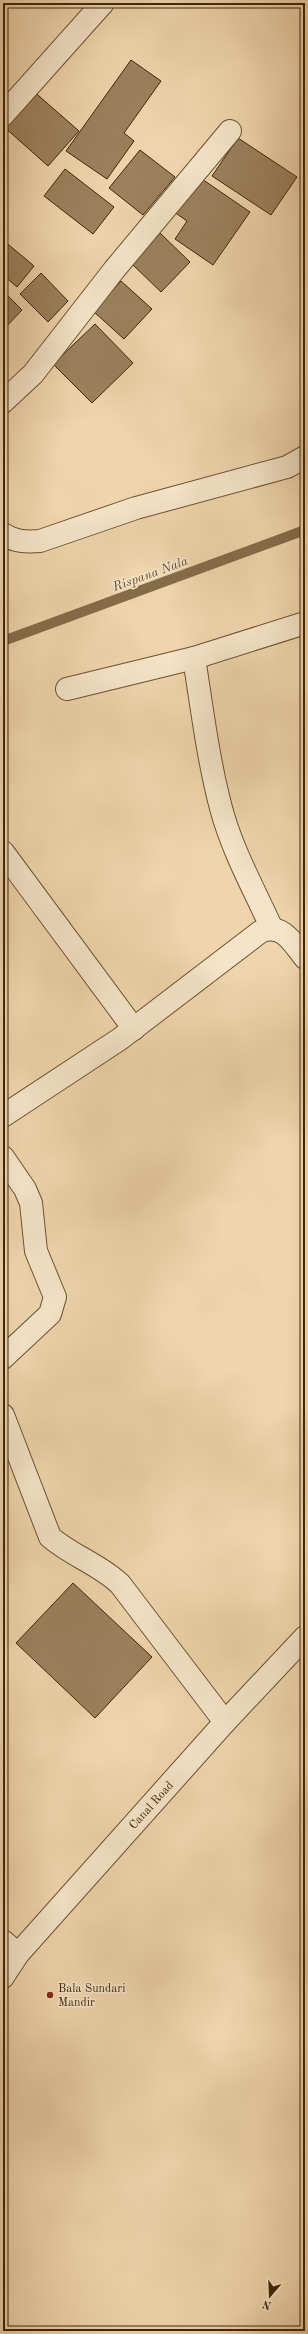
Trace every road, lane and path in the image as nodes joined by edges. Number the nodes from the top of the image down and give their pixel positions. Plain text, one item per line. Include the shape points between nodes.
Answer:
1 (103, 3) edge
2 (3, 115) edge
3 (230, 131) dead end
4 (3, 402) edge
5 (305, 458) edge
6 (3, 534) edge
7 (305, 623) edge
8 (194, 658) junction
9 (67, 689) dead end
10 (3, 852) edge
11 (272, 929) junction
12 (305, 958) edge
13 (134, 1029) junction
14 (3, 1116) edge
15 (3, 1157) edge
16 (3, 1358) edge
17 (3, 1415) edge
18 (305, 1637) edge
19 (225, 1722) junction
20 (10, 1948) edge
21 (3, 1977) edge

1 - 2 street
3 - 4 street via 114,270 33,374
5 - 6 street via 287,467 136,508 40,541 24,542
7 - 8 street
8 - 9 street
8 - 11 street via 210,761 221,809 233,845
10 - 13 street
11 - 12 street via 287,935
11 - 13 street via 260,932
13 - 14 street
15 - 16 street via 28,1196 33,1216 32,1232 36,1251 55,1297 50,1314
17 - 19 street via 50,1537 63,1548 100,1567 120,1584
18 - 19 street, Canal Road
19 - 20 street, Canal Road
20 - 21 street, Canal Road

